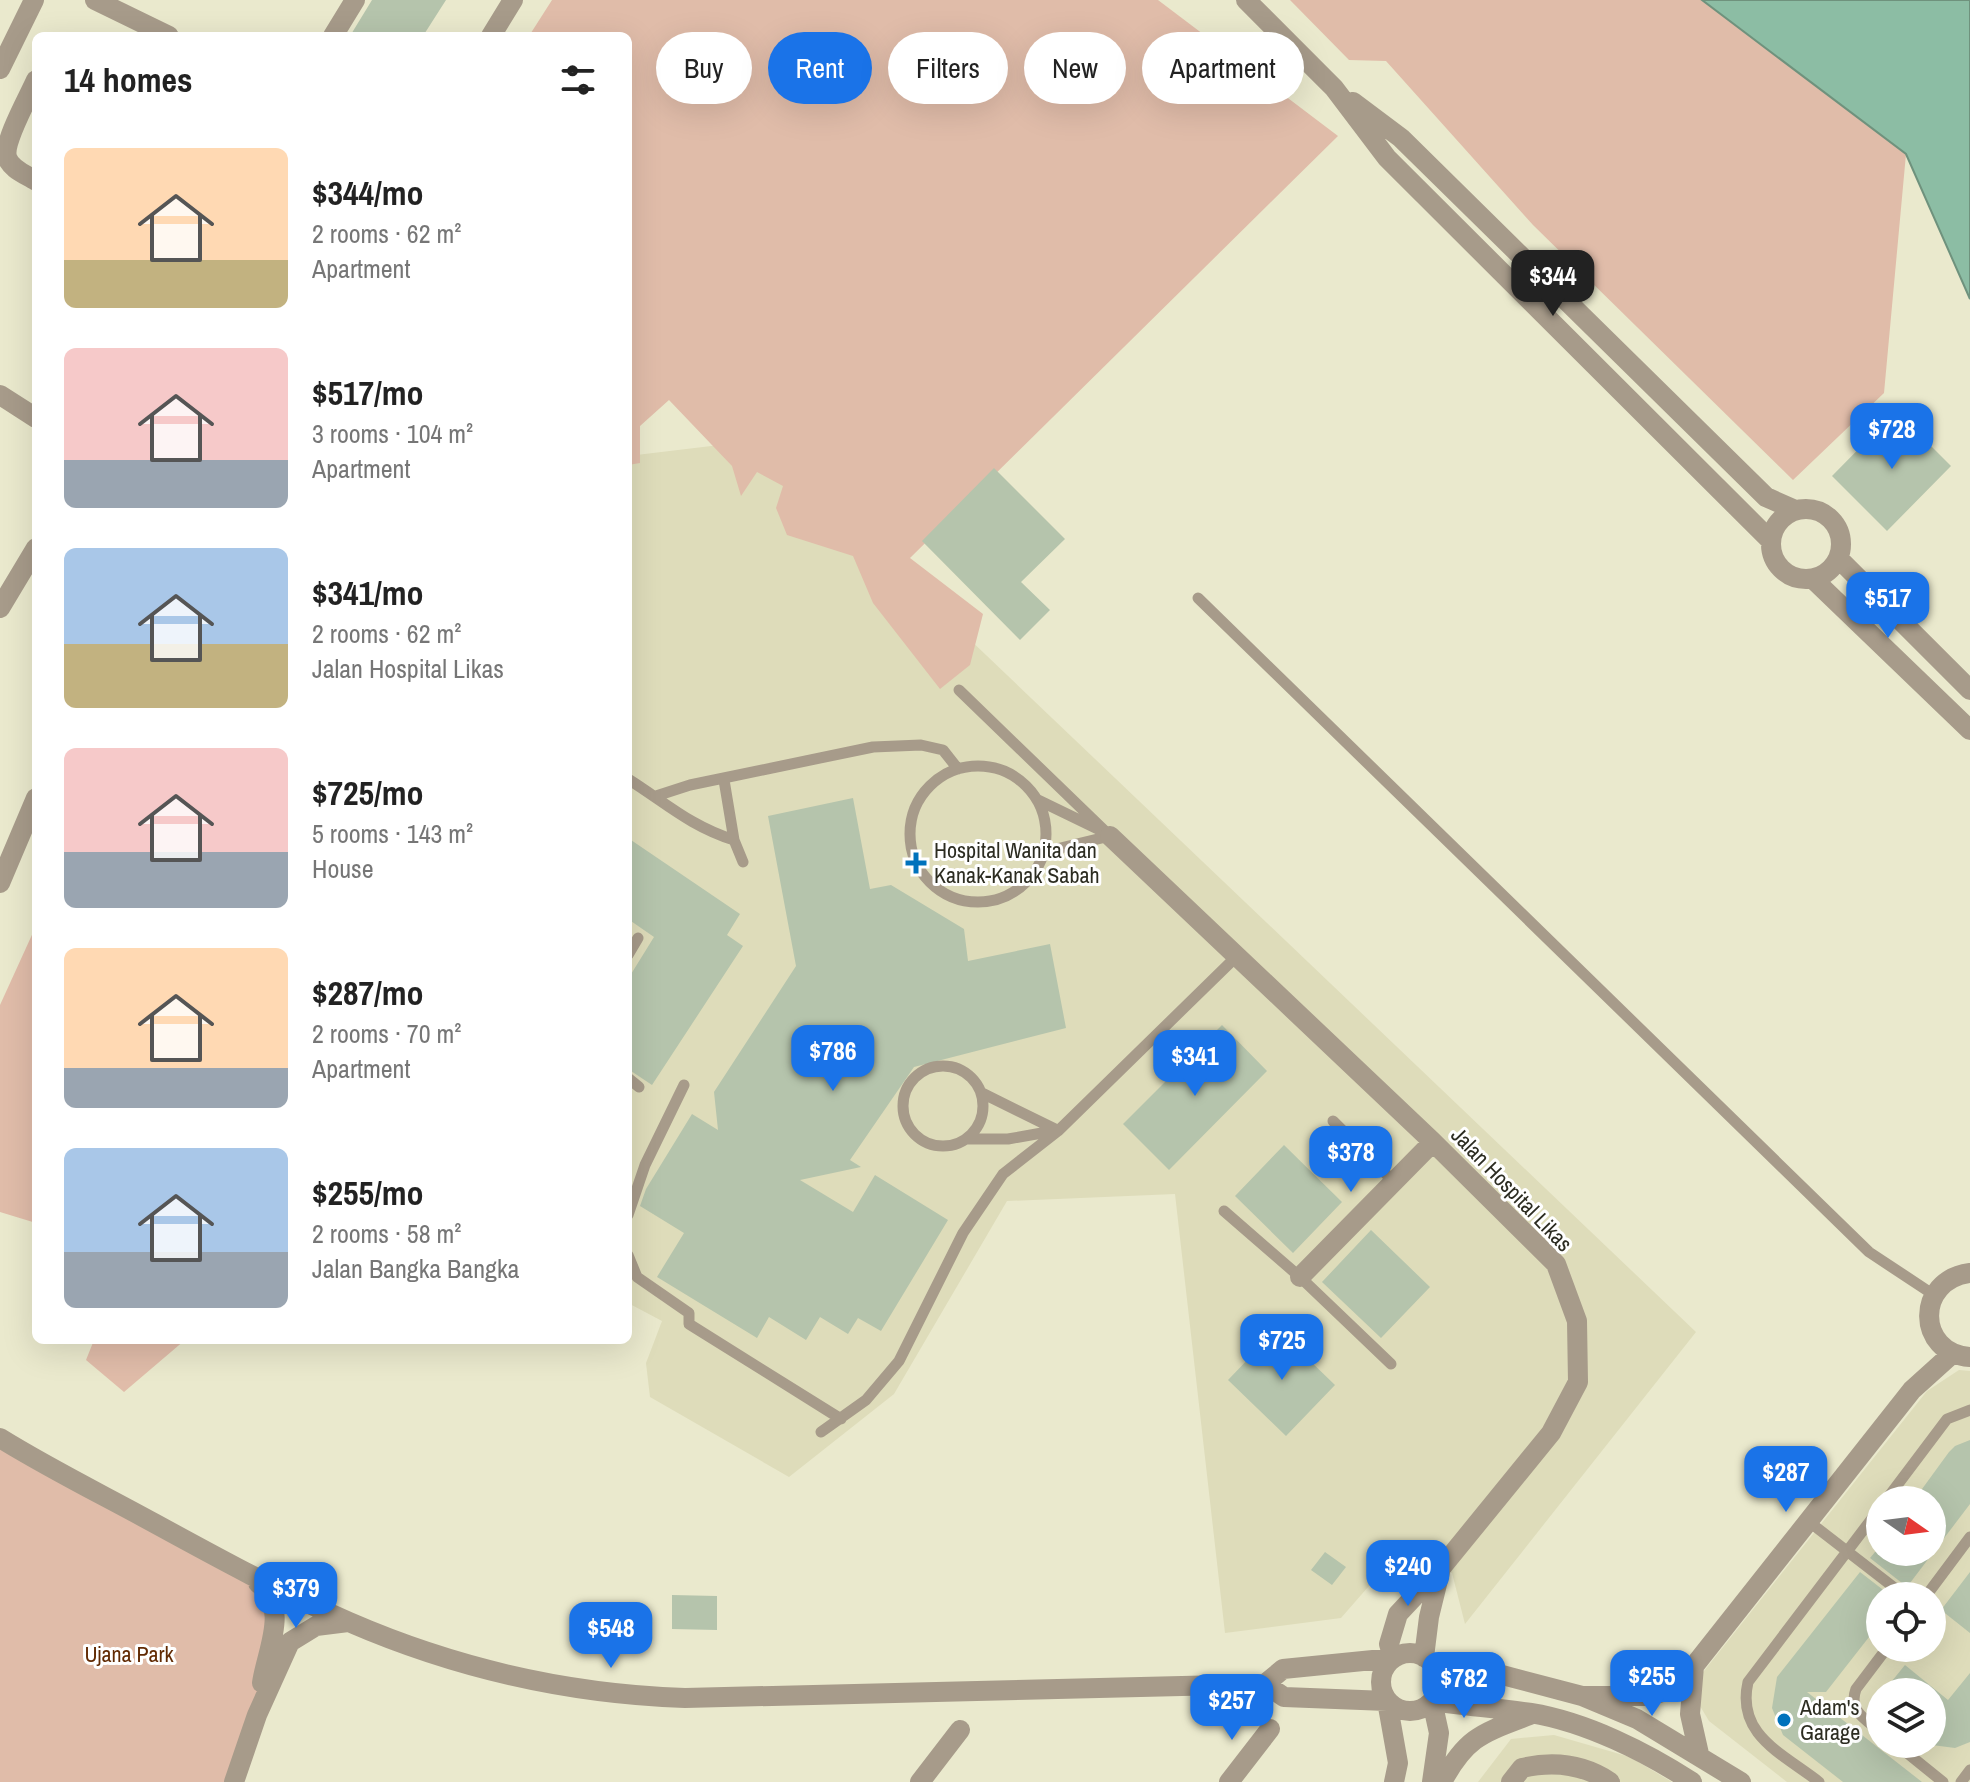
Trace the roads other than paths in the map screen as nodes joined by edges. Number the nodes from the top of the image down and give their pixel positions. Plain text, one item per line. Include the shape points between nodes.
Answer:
1 (34, 0) edge
2 (95, 0) edge
3 (355, 0) edge
4 (513, 0) edge
5 (1246, 0) edge
6 (161, 32) edge
7 (335, 32) edge
8 (493, 32) edge
9 (0, 69) edge
10 (1334, 88) junction
11 (32, 89) edge
12 (32, 178) edge
13 (0, 395) edge
14 (32, 415) edge
15 (1795, 510) junction
16 (1770, 540) junction
17 (32, 555) edge
18 (1838, 558) junction
19 (1813, 579) junction
20 (1198, 598) dead end
21 (0, 608) edge
22 (959, 690) dead end
23 (1970, 690) edge
24 (1970, 730) edge
25 (958, 769) junction
26 (724, 780) junction
27 (632, 781) edge
28 (656, 796) junction
29 (1038, 800) junction
30 (32, 807) edge
31 (1110, 836) junction
32 (734, 840) junction
33 (1044, 852) junction
34 (743, 862) dead end
35 (0, 883) edge
36 (638, 938) dead end
37 (632, 948) edge
38 (1238, 955) junction
39 (632, 1081) edge
40 (684, 1085) dead end
41 (639, 1087) dead end
42 (982, 1093) junction
43 (1333, 1121) dead end
44 (1058, 1131) junction
45 (967, 1139) junction
46 (1433, 1142) junction
47 (1394, 1182) junction
48 (632, 1203) edge
49 (1224, 1211) dead end
50 (632, 1265) edge
51 (1969, 1272) edge
52 (1300, 1277) junction
53 (1934, 1295) junction
54 (1934, 1336) junction
55 (1962, 1355) edge
56 (1391, 1364) dead end
57 (1912, 1390) junction
58 (1970, 1410) edge
59 (841, 1419) junction
60 (821, 1432) dead end
61 (0, 1438) edge
62 (1897, 1486) edge
63 (1808, 1521) junction
64 (1866, 1527) edge
65 (1970, 1537) edge
66 (1848, 1551) junction
67 (1441, 1568) junction
68 (245, 1573) junction
69 (1887, 1582) edge
70 (1936, 1582) edge
71 (348, 1622) junction
72 (1393, 1658) junction
73 (1428, 1660) junction
74 (1694, 1666) junction
75 (1866, 1678) edge
76 (1265, 1684) junction
77 (1582, 1696) junction
78 (1387, 1701) junction
79 (1432, 1701) junction
80 (1534, 1714) junction
81 (257, 1715) junction
82 (1866, 1720) edge
83 (1270, 1729) dead end
84 (960, 1730) dead end
85 (1699, 1754) junction
86 (1913, 1758) edge
87 (1970, 1770) edge
88 (1516, 1775) edge
89 (234, 1782) edge
90 (920, 1782) edge
91 (1229, 1782) edge
92 (1394, 1782) edge
93 (1432, 1782) edge
94 (1442, 1782) edge
95 (1610, 1782) edge
96 (1692, 1782) edge
97 (1741, 1782) edge
98 (1819, 1782) edge
99 (1943, 1782) edge
100 (1961, 1782) edge

1 - 9 street
2 - 6 street
3 - 7 street
4 - 8 street
5 - 10 street
10 - 15 street via 1401,138 1766,497
10 - 16 street via 1398,170
11 - 12 street via 7,156 12,166
13 - 14 street
15 - 16 street via 1778,522
15 - 18 street via 1817,511 1835,525
16 - 19 street via 1782,571
17 - 21 street
18 - 19 street
18 - 23 street
19 - 24 street
20 - 53 lane via 1869,1252
22 - 31 lane
25 - 26 lane via 943,750 921,745 873,747
25 - 29 lane via 980,765 1002,770 1018,778
25 - 33 lane via 934,782 918,803 910,830 923,875 955,898 998,900 1020,888
26 - 28 lane
26 - 32 lane
27 - 28 lane
28 - 32 lane via 682,818
29 - 31 lane
29 - 33 lane via 1046,824
30 - 35 street
31 - 33 lane
31 - 38 street, Jalan Hospital Likas
32 - 34 lane
36 - 37 lane
38 - 44 lane
38 - 46 street, Jalan Hospital Likas
39 - 41 lane
40 - 48 lane
42 - 44 lane
42 - 45 lane via 984,1111
42 - 45 lane via 969,1075 944,1065 926,1070 908,1088 903,1111 915,1135 941,1147
43 - 47 lane
44 - 45 lane
44 - 59 lane via 1003,1174 963,1233 899,1361 866,1400
46 - 47 street
46 - 67 street, Jalan Hospital Likas via 1556,1264 1577,1321 1578,1382 1551,1433
47 - 52 street
49 - 52 lane
50 - 59 lane via 637,1277 689,1313 689,1324
51 - 53 street via 1942,1283
52 - 56 lane
53 - 54 street via 1929,1322
54 - 55 street
54 - 57 street
55 - 57 street
57 - 63 street
58 - 62 lane via 1947,1419
59 - 60 lane
61 - 68 street
63 - 66 lane
63 - 74 street
64 - 66 lane
65 - 70 lane
66 - 69 lane
66 - 98 lane via 1748,1682 1744,1699 1755,1732
67 - 72 street, Jalan Hospital Likas via 1398,1614 1389,1644
67 - 73 street via 1429,1617
68 - 71 street
68 - 81 street via 268,1590 276,1606
71 - 76 street via 432,1653 554,1685 644,1697
71 - 81 street via 316,1626 290,1642
72 - 73 street via 1408,1653
72 - 76 street via 1283,1669
72 - 78 street via 1381,1677
73 - 77 street
73 - 79 street via 1438,1686
74 - 77 street via 1670,1690 1647,1696
74 - 85 street via 1690,1714
75 - 82 lane via 1853,1705
76 - 78 street via 1284,1697
77 - 85 street
78 - 79 street via 1408,1712
78 - 92 street via 1398,1763
79 - 80 street
79 - 93 street via 1439,1733
80 - 94 street via 1485,1733 1462,1749
80 - 96 street via 1625,1744
81 - 89 street
83 - 91 street
84 - 90 street
85 - 97 street
86 - 99 lane
87 - 100 lane
88 - 95 street via 1558,1763

